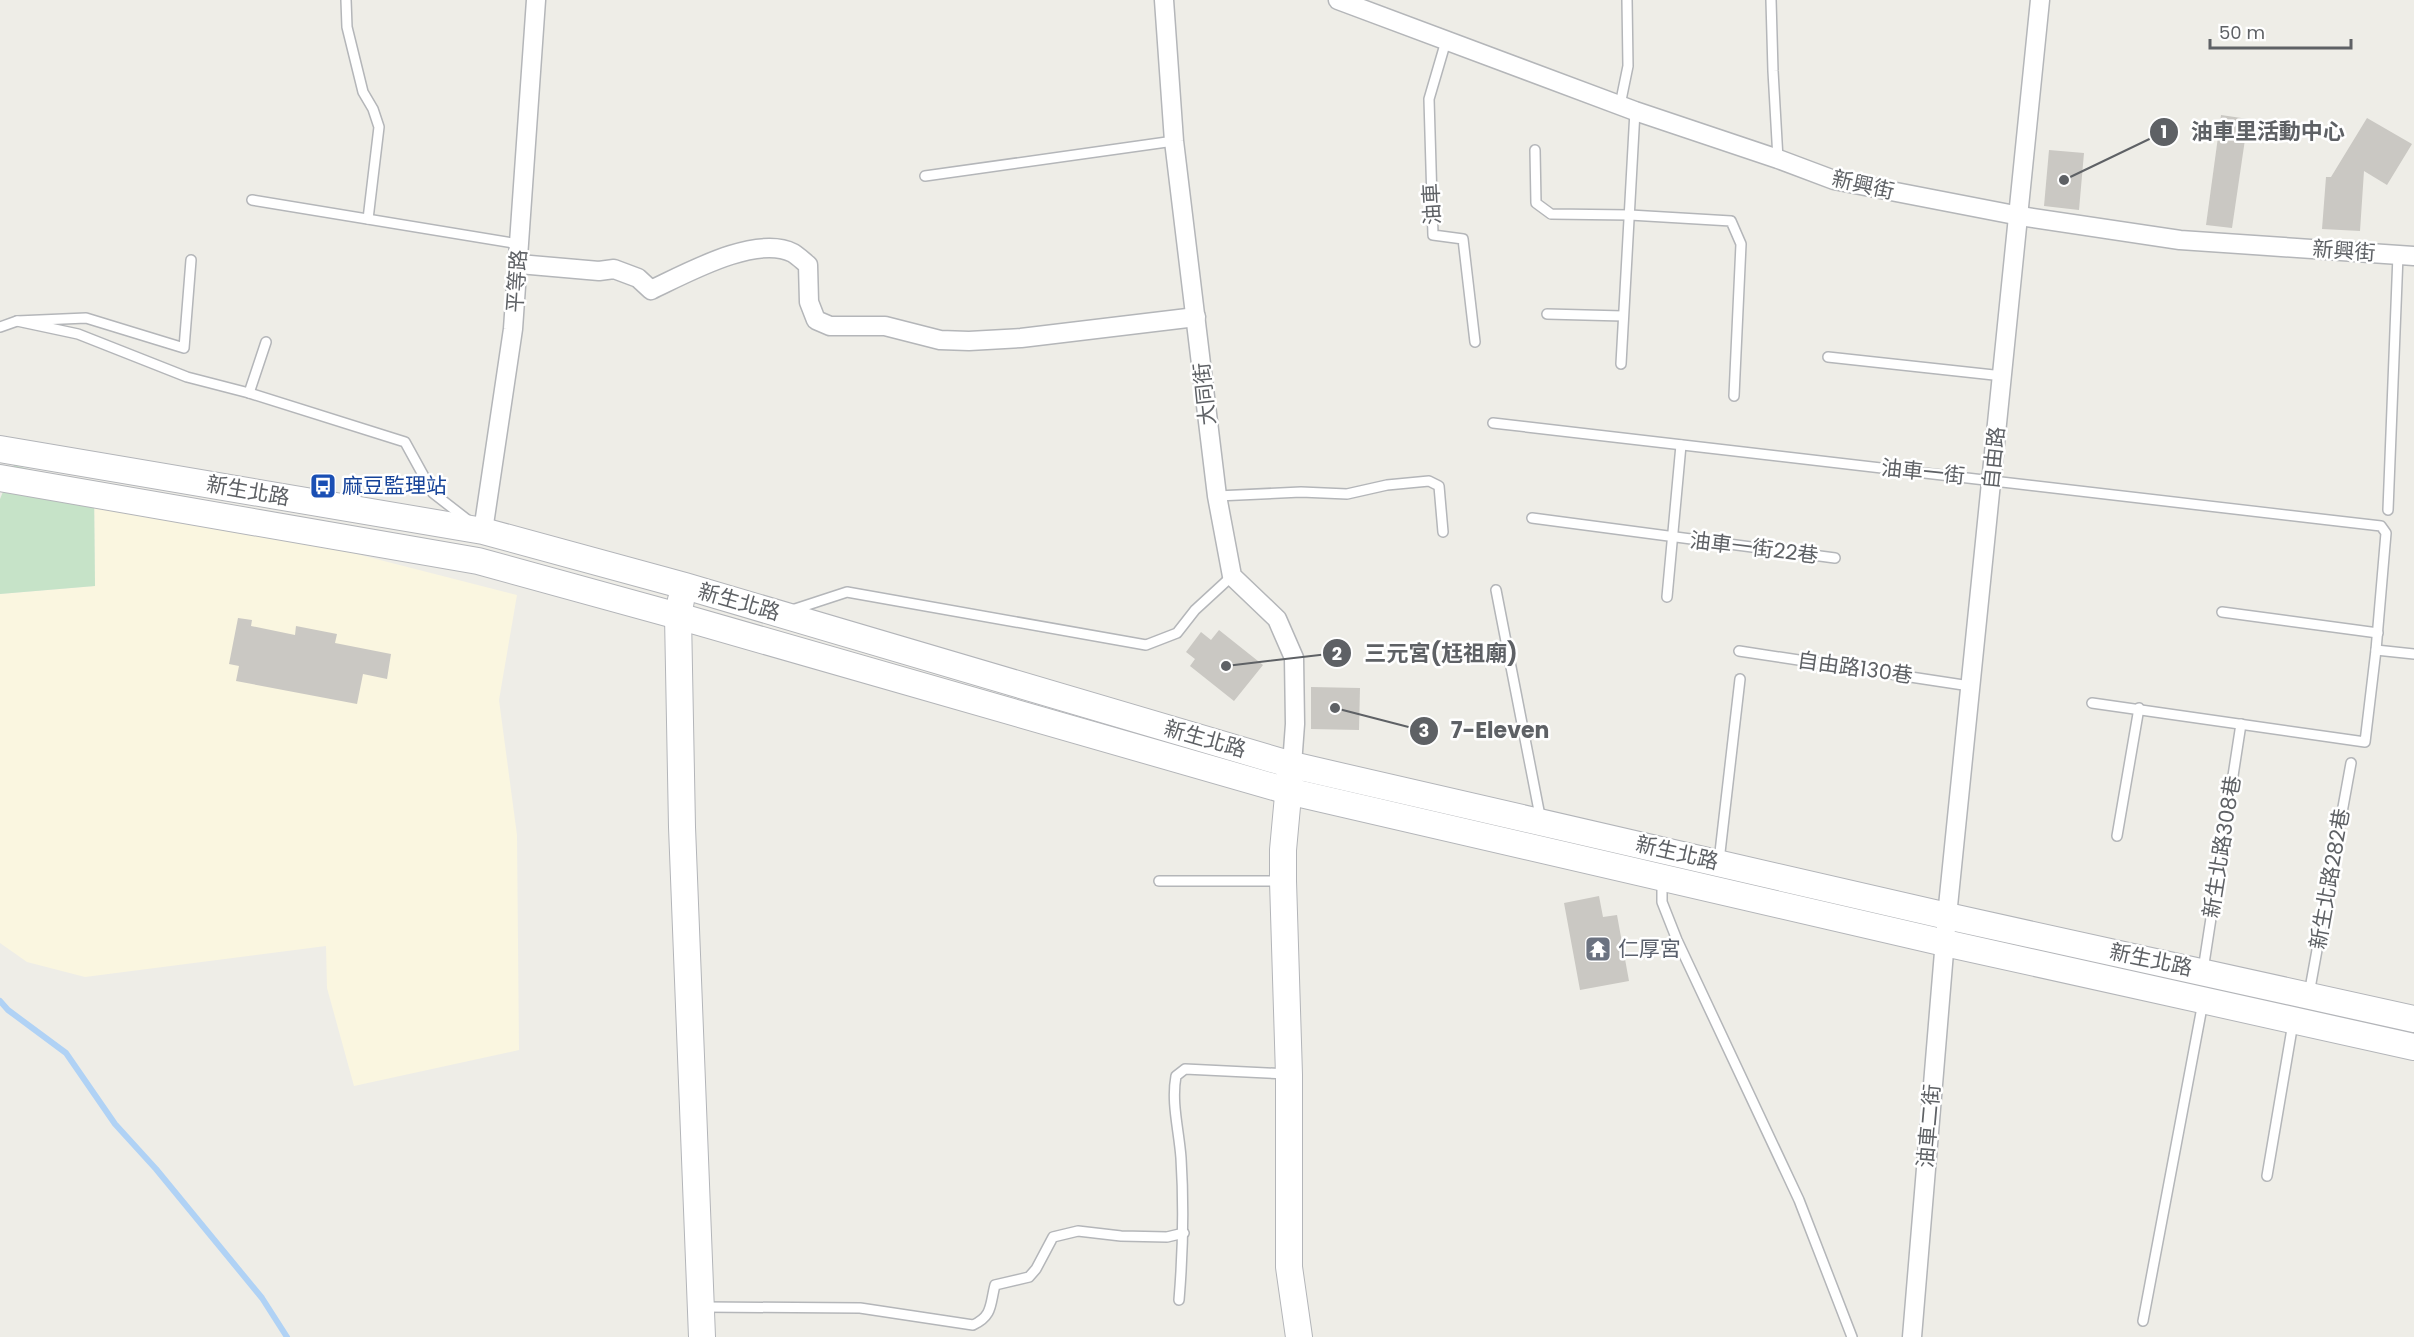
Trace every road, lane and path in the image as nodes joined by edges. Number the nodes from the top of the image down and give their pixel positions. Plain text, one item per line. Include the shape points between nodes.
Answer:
1 (346, 0) edge
2 (536, 0) edge
3 (1164, 0) edge
4 (1338, 0) edge
5 (1627, 0) edge
6 (1771, 0) edge
7 (2040, 0) edge
8 (1446, 41) junction
9 (1627, 108) junction
10 (1174, 141) junction
11 (1536, 150) dead end
12 (1778, 159) junction
13 (925, 176) dead end
14 (252, 200) dead end
15 (1630, 214) junction
16 (2020, 216) junction
17 (368, 219) junction
18 (519, 244) junction
19 (2406, 255) edge
20 (191, 260) dead end
21 (519, 264) junction
22 (1547, 314) dead end
23 (1623, 316) junction
24 (1196, 317) junction
25 (17, 321) junction
26 (0, 327) edge
27 (266, 342) dead end
28 (1475, 342) dead end
29 (1827, 357) dead end
30 (1621, 364) dead end
31 (2003, 376) junction
32 (249, 393) junction
33 (1734, 396) dead end
34 (1493, 423) dead end
35 (1681, 445) junction
36 (0, 449) edge
37 (0, 478) edge
38 (1992, 480) junction
39 (1216, 496) junction
40 (2388, 510) dead end
41 (1532, 518) dead end
42 (483, 531) junction
43 (1443, 532) dead end
44 (1672, 538) junction
45 (1835, 558) dead end
46 (477, 561) junction
47 (1232, 576) junction
48 (685, 586) junction
49 (1496, 590) dead end
50 (1667, 597) dead end
51 (2222, 612) dead end
52 (781, 614) junction
53 (678, 616) junction
54 (2378, 633) junction
55 (2376, 650) junction
56 (1739, 651) dead end
57 (2414, 654) edge
58 (1740, 679) dead end
59 (1970, 686) junction
60 (2092, 703) dead end
61 (2139, 708) junction
62 (2241, 724) junction
63 (2351, 763) dead end
64 (1292, 765) junction
65 (1288, 791) junction
66 (1541, 821) junction
67 (2117, 836) dead end
68 (1719, 862) junction
69 (1665, 864) junction
70 (1159, 881) dead end
71 (1283, 881) junction
72 (1947, 915) junction
73 (1945, 943) junction
74 (2203, 971) junction
75 (2308, 996) junction
76 (2203, 1000) junction
77 (2414, 1019) edge
78 (2293, 1020) junction
79 (2414, 1047) edge
80 (1289, 1075) junction
81 (2267, 1176) dead end
82 (1184, 1233) junction
83 (1179, 1300) dead end
84 (701, 1307) junction
85 (2143, 1321) dead end
86 (702, 1337) edge
87 (1299, 1337) edge
88 (1852, 1337) edge
89 (1912, 1337) edge

1 - 17 lane via 347,27 363,92 379,127
2 - 18 street, 平等路
3 - 10 street, 大同街
4 - 8 street, 新興街
5 - 9 lane
6 - 12 lane
7 - 16 street, 自由路
8 - 9 street, 新興街
8 - 28 lane, 油車 via 1429,99 1433,235 1463,239
9 - 12 street, 新興街
9 - 15 lane
10 - 13 lane
10 - 24 street, 大同街
11 - 15 lane via 1536,202 1551,214
12 - 16 street, 新興街 via 1834,180
14 - 17 lane
15 - 23 lane
15 - 33 lane via 1731,221 1741,244
16 - 19 street, 新興街 via 2180,240
16 - 31 street, 自由路
17 - 18 lane
18 - 21 street, 平等路
19 - 40 lane
20 - 25 lane via 184,348 86,318
21 - 24 street via 614,269 638,278 651,290 709,262 738,253 774,249 792,253 808,265 809,302 816,320 830,326 885,326 940,340 1021,338
21 - 42 street, 平等路
22 - 23 lane
23 - 30 lane
24 - 39 street, 大同街
25 - 26 lane
25 - 32 lane via 78,334 187,377
27 - 32 lane
29 - 31 lane
31 - 38 street, 自由路
32 - 42 lane via 405,442 433,494
34 - 35 lane, 油車一街
35 - 38 lane, 油車一街
35 - 44 lane, 油車一街22巷
36 - 42 main road, 新生北路
37 - 46 main road, 新生北路
38 - 54 lane, 油車一街 via 2381,526 2386,533
38 - 59 street, 自由路
39 - 43 lane via 1347,494 1429,481 1439,486
39 - 47 street, 大同街
41 - 44 lane, 油車一街22巷
42 - 46 main road, 平等路
42 - 48 main road, 新生北路
44 - 45 lane, 油車一街22巷
44 - 50 lane, 油車一街22巷
46 - 53 main road, 新生北路
47 - 52 lane via 1195,610 1177,633 1146,645 847,592
47 - 64 street via 1276,619 1294,658
48 - 52 main road, 新生北路
48 - 53 main road
49 - 66 lane
51 - 54 lane
52 - 64 main road, 新生北路
53 - 65 main road, 新生北路
53 - 84 main road via 682,828
54 - 55 lane
55 - 57 lane
55 - 62 lane via 2365,742
56 - 59 lane, 自由路130巷
58 - 68 lane
59 - 72 street, 自由路
60 - 61 lane
61 - 62 lane
61 - 67 lane
62 - 74 lane, 新生北路308巷
63 - 75 lane, 新生北路282巷
64 - 65 main road
64 - 66 main road, 新生北路
65 - 69 main road, 新生北路
65 - 71 main road
66 - 69 main road, 新生北路
68 - 69 main road, 新生北路
68 - 72 main road, 新生北路
69 - 73 main road, 新生北路
69 - 88 lane via 1662,902 1677,940 1799,1200
70 - 71 lane
71 - 80 main road
72 - 73 street, 油車二街
72 - 74 main road, 新生北路
73 - 76 main road, 新生北路
73 - 89 street, 油車二街
74 - 75 main road, 新生北路
75 - 77 main road, 新生北路
76 - 78 main road, 新生北路
76 - 85 lane
78 - 79 main road, 新生北路
78 - 81 lane
80 - 82 lane via 1185,1069 1176,1076 1173,1089
80 - 87 main road via 1288,1267
82 - 83 lane
82 - 84 lane via 1167,1238 1078,1231 1053,1237 1029,1276 995,1285 990,1310 984,1320 974,1325 860,1308
84 - 86 main road

